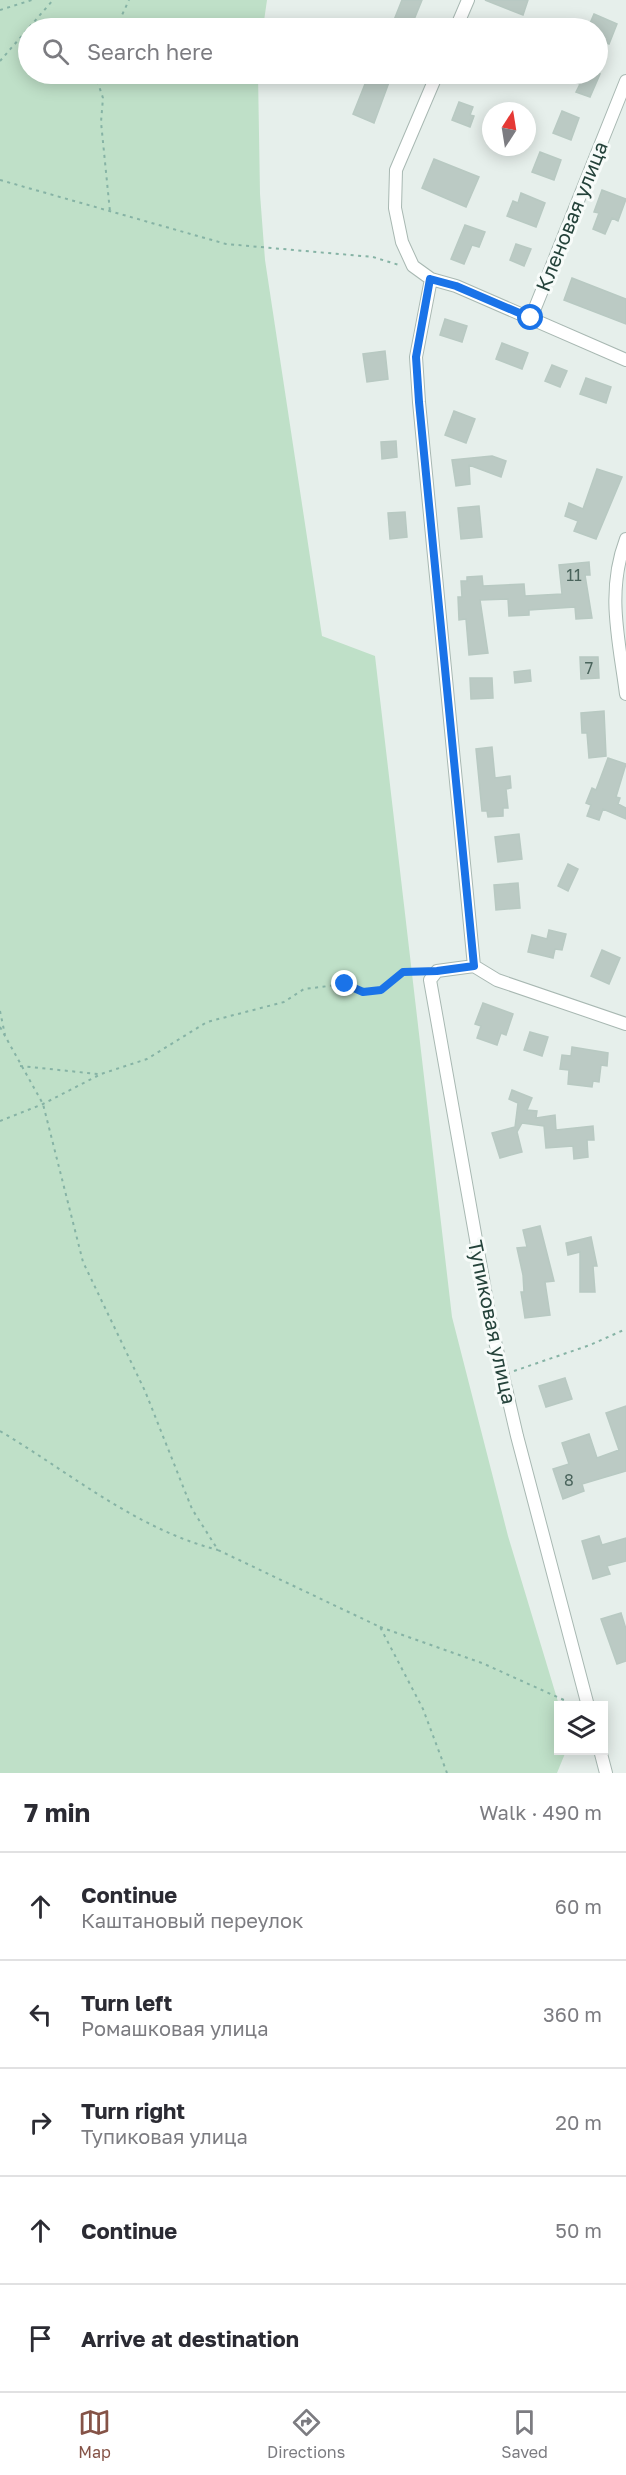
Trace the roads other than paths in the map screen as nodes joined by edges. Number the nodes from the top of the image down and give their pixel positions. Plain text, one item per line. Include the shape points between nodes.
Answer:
1 (468, 0) edge
2 (460, 18) edge
3 (626, 81) edge
4 (433, 84) edge
5 (430, 279) junction
6 (531, 318) junction
7 (626, 360) edge
8 (626, 539) edge
9 (626, 694) edge
10 (474, 966) junction
11 (626, 1024) edge
12 (587, 1701) edge
13 (601, 1755) edge
14 (606, 1773) edge

1 - 2 street
3 - 6 street, Кленовая улица
4 - 5 street via 396,170 395,208 402,242 413,266
5 - 6 street
5 - 10 street via 416,357 418,391
6 - 7 street
8 - 9 street via 615,572 614,597
10 - 11 street via 497,980
10 - 12 street, Тупиковая улица via 437,971 430,980 491,1324
13 - 14 street

